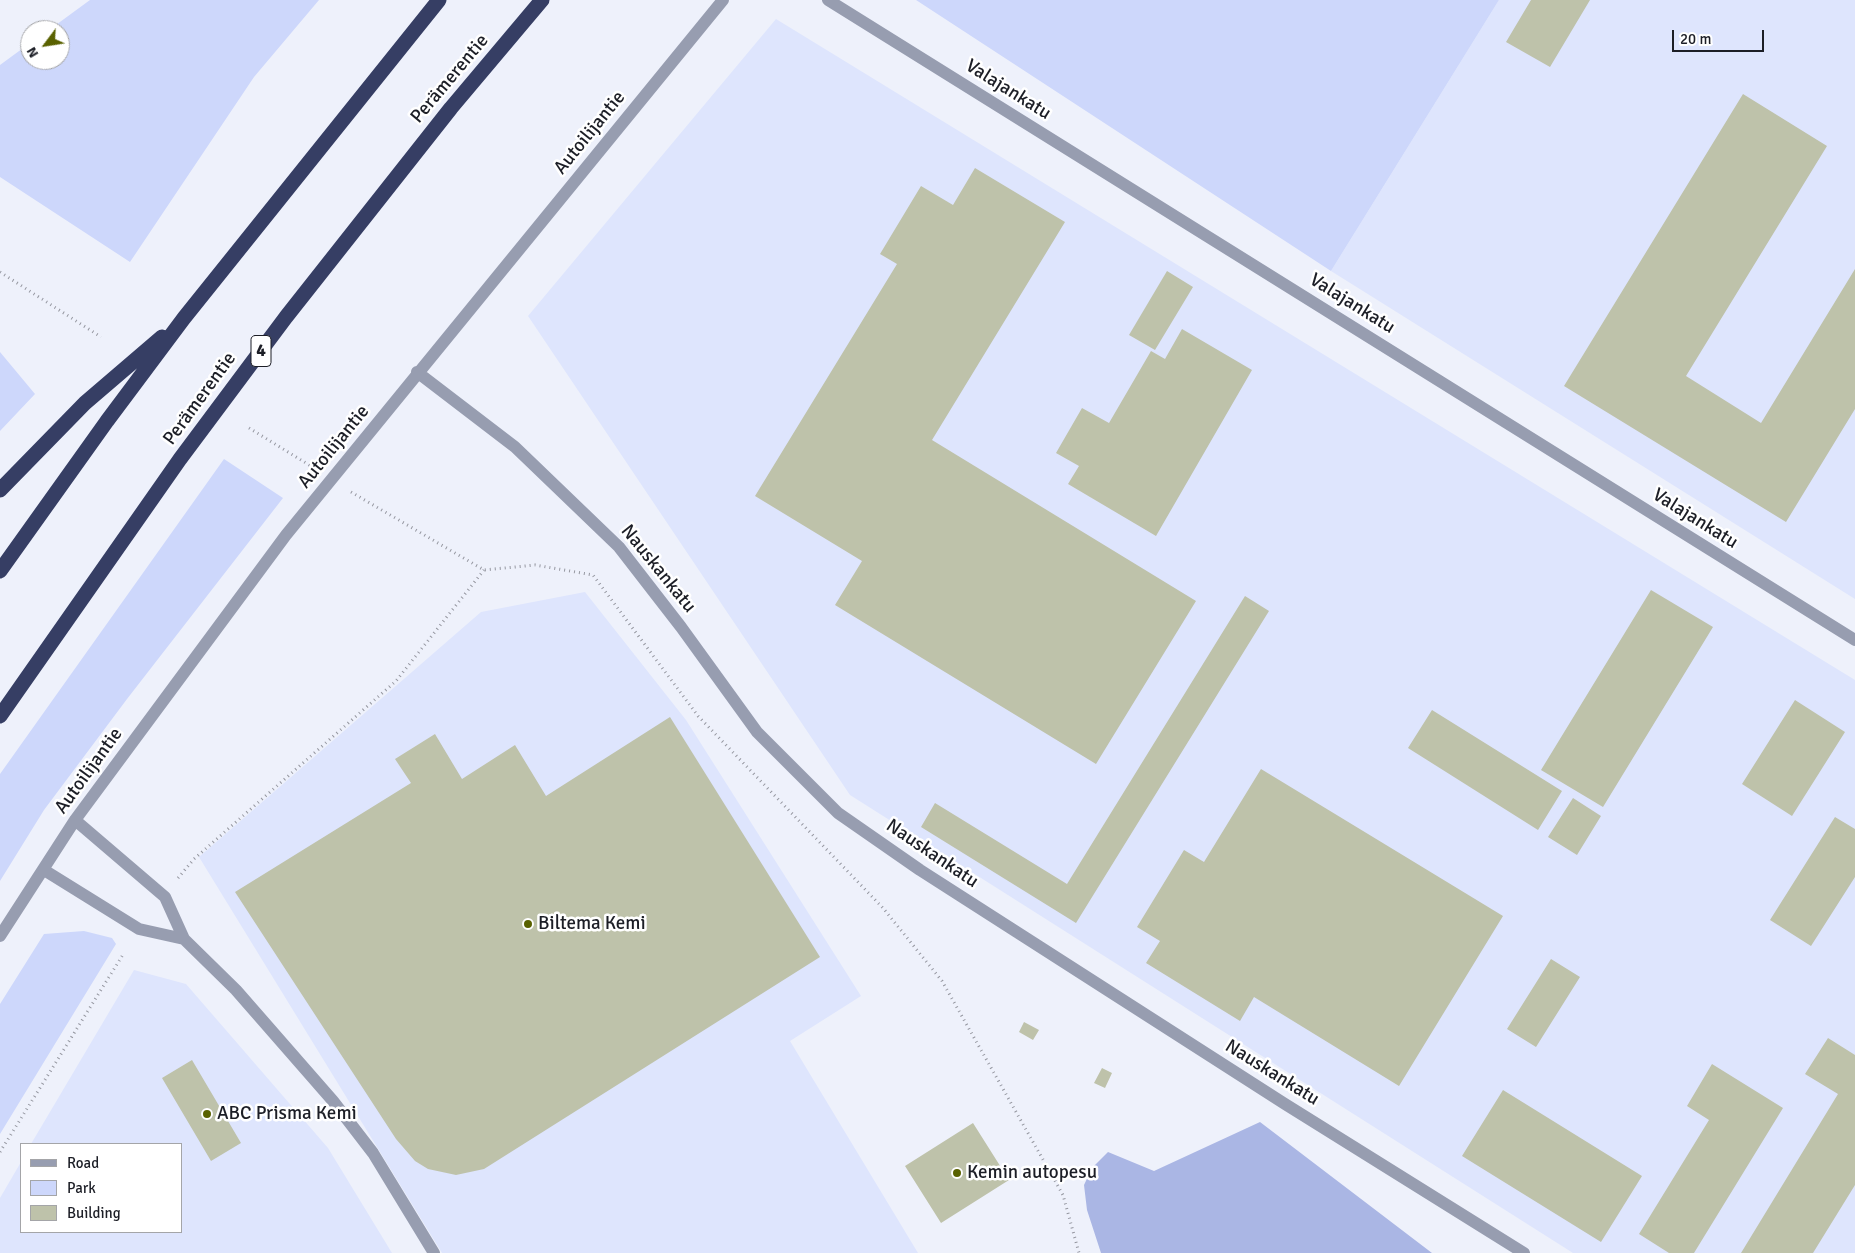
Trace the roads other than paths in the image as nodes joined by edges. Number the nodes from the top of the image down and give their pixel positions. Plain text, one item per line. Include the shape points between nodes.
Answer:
1 (439, 0) edge
2 (542, 0) edge
3 (723, 0) edge
4 (828, 0) edge
5 (184, 318) junction
6 (417, 372) junction
7 (0, 490) edge
8 (0, 571) edge
9 (1855, 640) edge
10 (0, 716) edge
11 (75, 820) junction
12 (44, 870) junction
13 (0, 936) edge
14 (184, 940) junction
15 (434, 1253) edge
16 (1524, 1253) edge

1 - 5 highway
2 - 10 highway, Perämerentie / 4 via 451,108 286,317 180,459
3 - 6 street, Autoilijantie
4 - 9 street, Valajankatu
5 - 7 highway via 85,403
5 - 8 highway
6 - 11 street, Autoilijantie via 286,535
6 - 16 street, Nauskankatu via 516,447 619,548 757,732 838,813 920,870 1177,1035
11 - 12 street, Autoilijantie
11 - 14 street via 165,897
12 - 13 street, Autoilijantie
12 - 14 street via 139,929
14 - 15 street via 236,990 333,1101 372,1153

